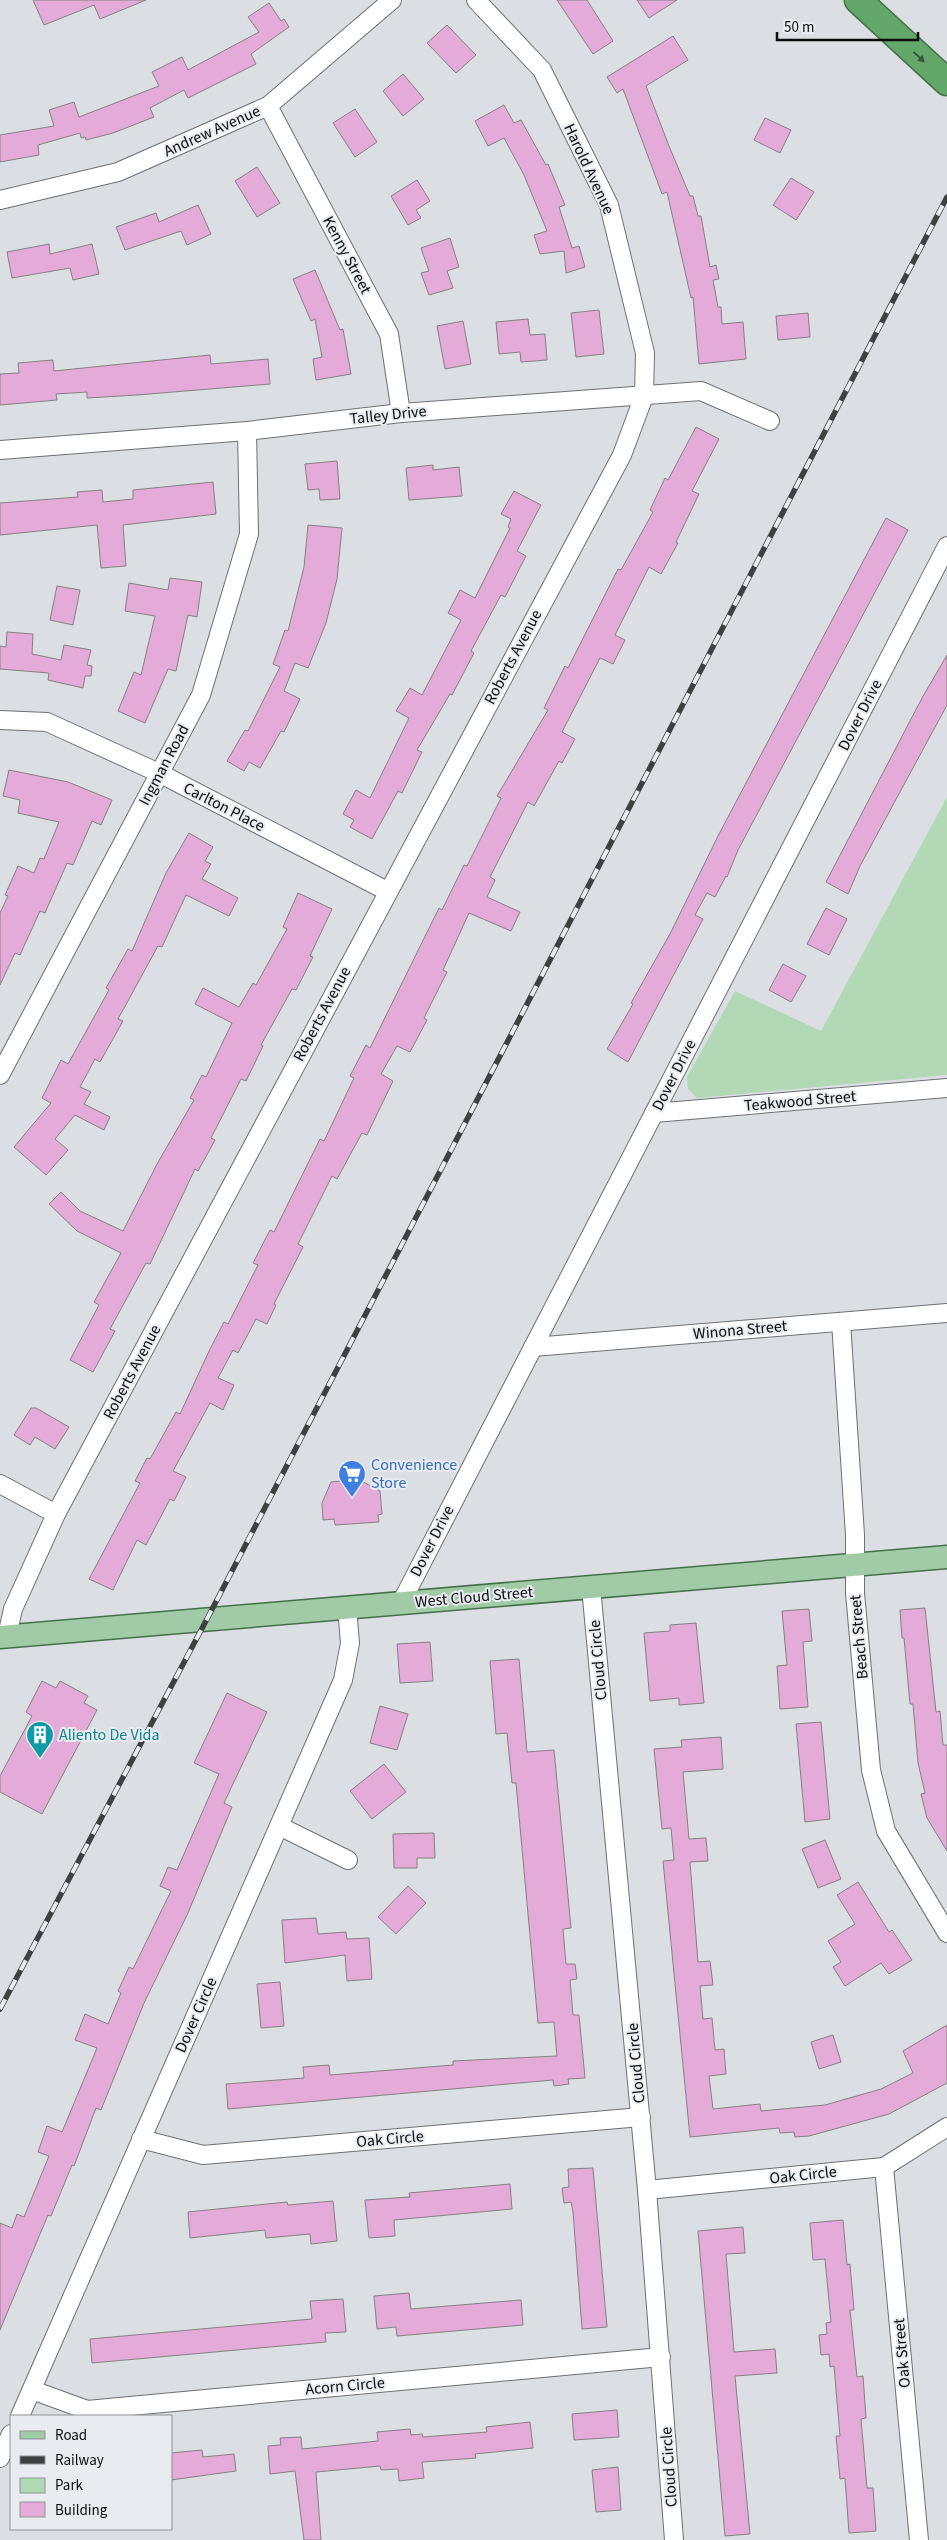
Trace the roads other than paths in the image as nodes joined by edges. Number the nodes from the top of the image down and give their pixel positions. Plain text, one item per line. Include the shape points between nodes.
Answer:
1 (392, 0) edge
2 (476, 0) edge
3 (858, 0) edge
4 (943, 78) edge
5 (268, 106) junction
6 (0, 200) edge
7 (644, 396) junction
8 (401, 413) junction
9 (770, 421) dead end
10 (248, 431) junction
11 (0, 450) edge
12 (947, 546) edge
13 (0, 720) edge
14 (159, 773) junction
15 (387, 891) junction
16 (0, 1075) edge
17 (947, 1088) edge
18 (654, 1113) junction
19 (947, 1313) edge
20 (841, 1322) junction
21 (533, 1347) junction
22 (0, 1484) edge
23 (56, 1514) junction
24 (947, 1556) edge
25 (854, 1564) junction
26 (591, 1586) junction
27 (401, 1604) junction
28 (347, 1608) junction
29 (3, 1636) edge
30 (279, 1826) junction
31 (348, 1860) dead end
32 (947, 1933) edge
33 (641, 2117) junction
34 (947, 2127) edge
35 (141, 2139) junction
36 (884, 2167) junction
37 (648, 2190) junction
38 (661, 2357) junction
39 (32, 2390) junction
40 (20, 2415) edge
41 (10, 2436) edge
42 (0, 2458) edge
43 (674, 2540) edge
44 (919, 2540) edge

1 - 5 street, Andrew Avenue
2 - 7 street, Harold Avenue via 542,70 609,205 645,353
3 -> 4 highway
5 - 6 street, Andrew Avenue via 118,172
5 - 8 street, Kenny Street via 389,334
7 - 8 street, Talley Drive
7 - 9 street, Talley Drive via 701,391
7 - 15 street, Roberts Avenue via 622,455
8 - 10 street, Talley Drive
10 - 11 street, Talley Drive
10 - 14 street, Ingman Road via 249,534 201,695
12 - 18 street, Dover Drive
13 - 14 street, Carlton Place via 47,722
14 - 15 street, Carlton Place
14 - 16 street, Ingman Road
15 - 23 street, Roberts Avenue
17 - 18 street, Teakwood Street
18 - 21 street, Dover Drive
19 - 20 street, Winona Street
20 - 21 street, Winona Street
20 - 25 street, Beach Street via 855,1535
21 - 27 street, Dover Drive
22 - 23 street
23 - 29 street, Roberts Avenue via 12,1609
24 - 25 main road, West Cloud Street
25 - 26 main road, West Cloud Street
25 - 32 street, Beach Street via 871,1770 886,1830
26 - 27 main road, West Cloud Street
26 - 33 street, Cloud Circle
27 - 28 main road, West Cloud Street
28 - 29 main road, West Cloud Street
28 - 30 street, Dover Circle via 350,1643 343,1680
30 - 31 street
30 - 35 street, Dover Circle
33 - 35 street, Oak Circle via 203,2155
33 - 37 street, Cloud Circle
34 - 36 street, Oak Circle
35 - 39 street, Dover Circle
36 - 37 street, Oak Circle
36 - 44 street, Oak Street
37 - 38 street, Cloud Circle
38 - 39 street, Acorn Circle via 87,2410
38 - 43 street, Cloud Circle
39 - 40 street, Dover Circle
41 - 42 street

